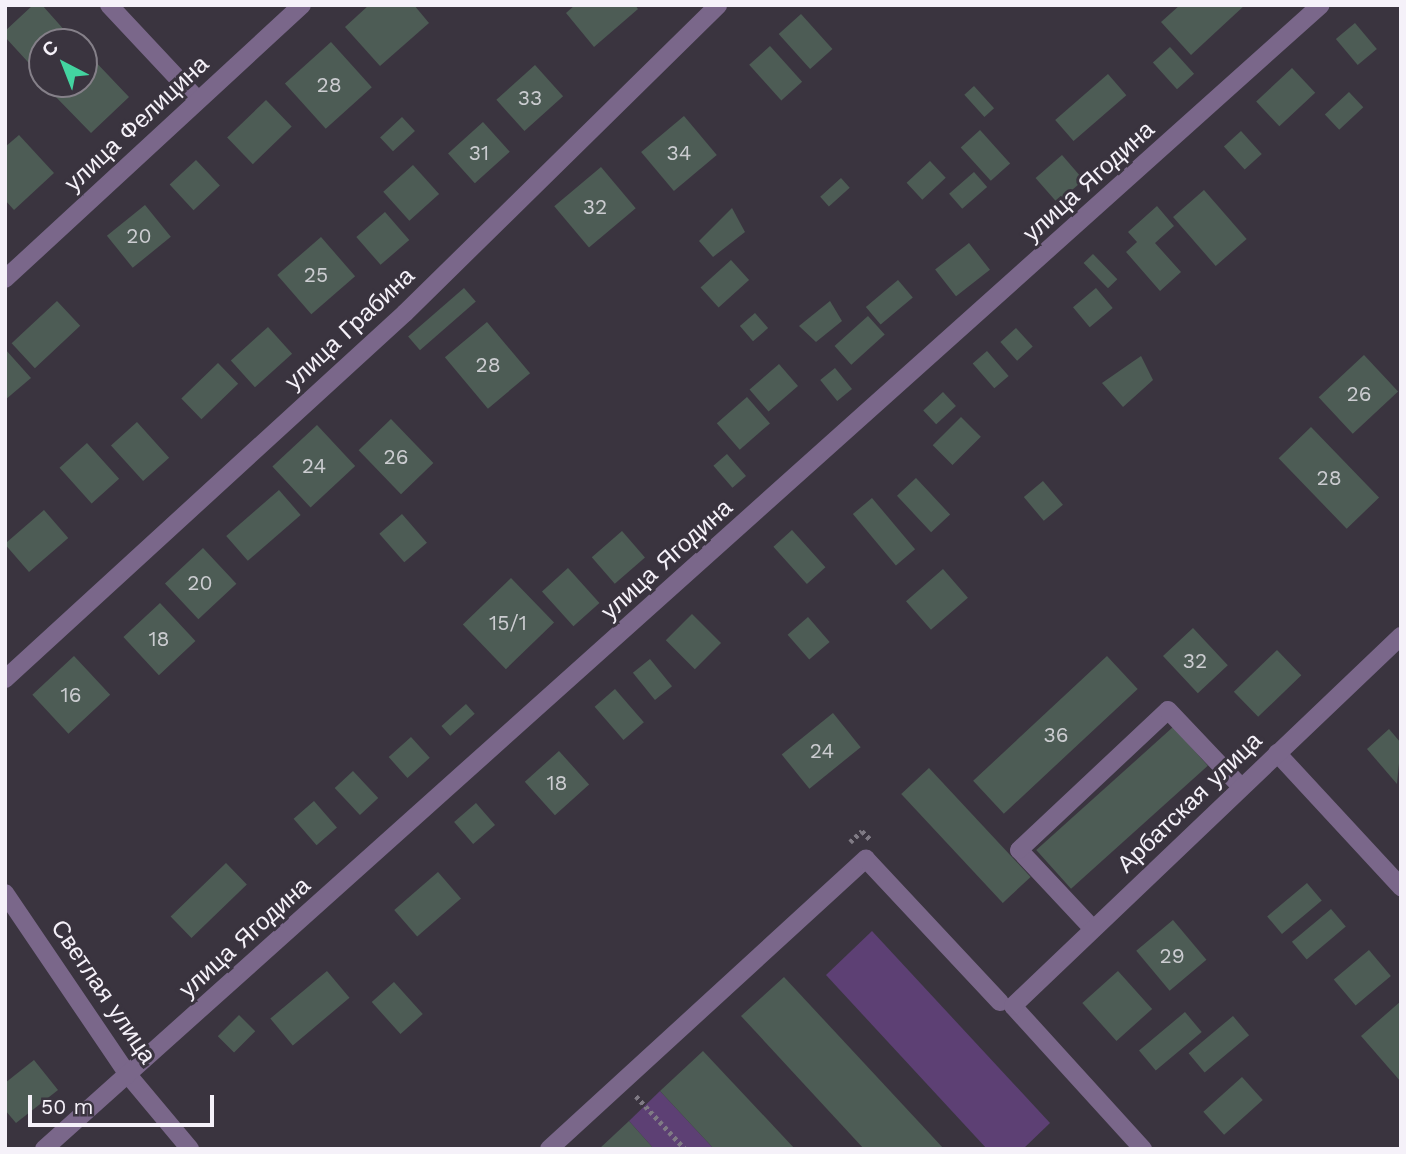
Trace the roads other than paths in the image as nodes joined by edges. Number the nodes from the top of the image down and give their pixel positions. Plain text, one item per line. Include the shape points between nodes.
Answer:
1 (109, 5) edge
2 (302, 5) edge
3 (1321, 5) edge
4 (709, 8) edge
5 (198, 100) junction
6 (5, 279) edge
7 (1401, 636) edge
8 (5, 679) edge
9 (1277, 753) junction
10 (1241, 787) junction
11 (1401, 887) edge
12 (5, 893) edge
13 (1093, 929) junction
14 (1007, 1004) junction
15 (128, 1076) junction
16 (44, 1149) edge
17 (190, 1149) edge
18 (549, 1149) edge
19 (1143, 1149) edge

1 - 5 street
2 - 5 street, улица Фелицина
3 - 15 street, улица Ягодина
4 - 8 street, улица Грабина via 405,313
5 - 6 street, улица Фелицина
7 - 9 street, Арбатская улица
9 - 10 street, Арбатская улица
9 - 11 street
10 - 13 street, Арбатская улица
10 - 13 street via 1168,710 1018,850
12 - 15 street, Светлая улица
13 - 14 street, Арбатская улица
14 - 18 street via 866,859
14 - 19 street
15 - 16 street, улица Ягодина
15 - 17 street, Светлая улица

